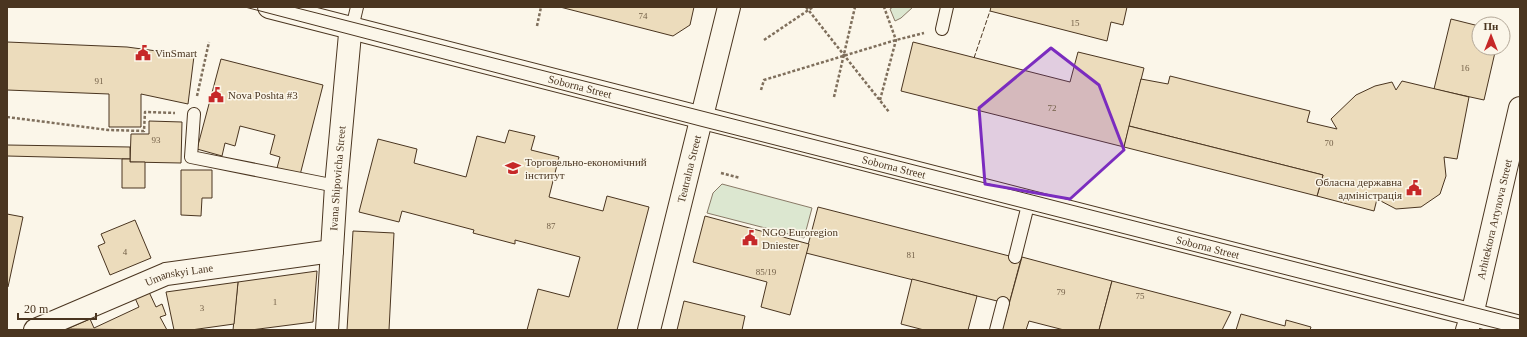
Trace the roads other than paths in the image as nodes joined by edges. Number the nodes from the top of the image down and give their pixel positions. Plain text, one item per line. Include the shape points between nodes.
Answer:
1 (269, 7) edge
2 (357, 7) edge
3 (729, 7) edge
4 (947, 7) edge
5 (352, 28) junction
6 (942, 29) road end
7 (1520, 108) edge
8 (194, 114) road end
9 (702, 118) junction
10 (336, 186) junction
11 (1029, 201) junction
12 (332, 251) junction
13 (1015, 257) dead end
14 (1003, 303) dead end
15 (1469, 322) edge
16 (1520, 327) edge
17 (35, 330) edge
18 (327, 330) edge
19 (649, 330) edge
20 (996, 330) edge

1 - 5 main road, Soborna Street
2 - 5 lane
3 - 9 main road, Teatralna Street
4 - 6 lane
5 - 9 main road, Soborna Street
5 - 10 main road, Ivana Shipovicha Street
7 - 15 main road, Arhitektora Artynova Street
8 - 10 lane via 191,157
9 - 11 main road, Soborna Street
9 - 19 main road, Teatralna Street
10 - 12 main road, Ivana Shipovicha Street
11 - 13 lane
11 - 15 main road, Soborna Street
12 - 17 main road, Umanskyi Lane via 166,274
12 - 18 main road, Ivana Shipovicha Street
14 - 20 lane
15 - 16 main road, Soborna Street

